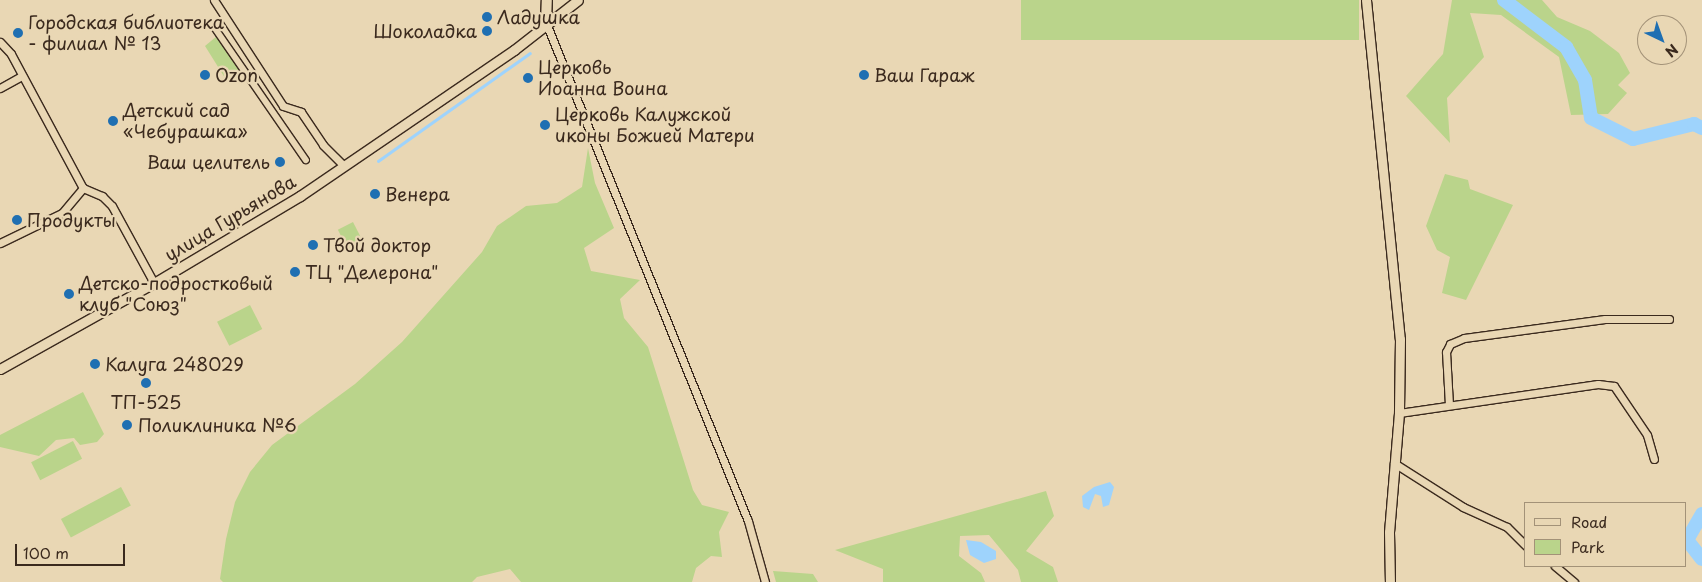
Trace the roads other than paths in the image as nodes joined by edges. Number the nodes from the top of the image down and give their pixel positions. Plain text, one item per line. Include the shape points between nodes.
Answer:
1 (214, 0) edge
2 (547, 0) edge
3 (578, 0) edge
4 (1366, 0) edge
5 (546, 23) junction
6 (213, 25) dead end
7 (0, 42) edge
8 (22, 76) junction
9 (0, 88) edge
10 (306, 160) dead end
11 (343, 165) junction
12 (84, 188) junction
13 (0, 243) edge
14 (154, 283) junction
15 (1669, 319) dead end
16 (0, 369) edge
17 (1449, 405) junction
18 (1398, 413) junction
19 (1654, 459) dead end
20 (1394, 463) junction
21 (1524, 544) edge
22 (1556, 567) edge
23 (765, 582) edge
24 (1390, 582) edge
25 (1574, 582) edge

1 - 11 street via 284,106 301,112 323,144
2 - 5 main road
3 - 5 street, улица Гурьянова
4 - 18 street via 1400,339
5 - 11 street, улица Гурьянова via 514,50
5 - 23 street via 748,521
6 - 10 street
7 - 8 street via 12,54
8 - 9 street
8 - 12 street
11 - 14 street, улица Гурьянова via 253,225
12 - 13 street via 62,212
12 - 14 street via 102,196 112,206
14 - 16 street, улица Гурьянова
15 - 17 street via 1605,319 1464,338 1450,344 1446,352
17 - 18 street
17 - 19 street via 1598,384 1614,386 1647,435
18 - 20 street
20 - 21 street via 1463,507 1507,527
20 - 24 street
22 - 25 street

